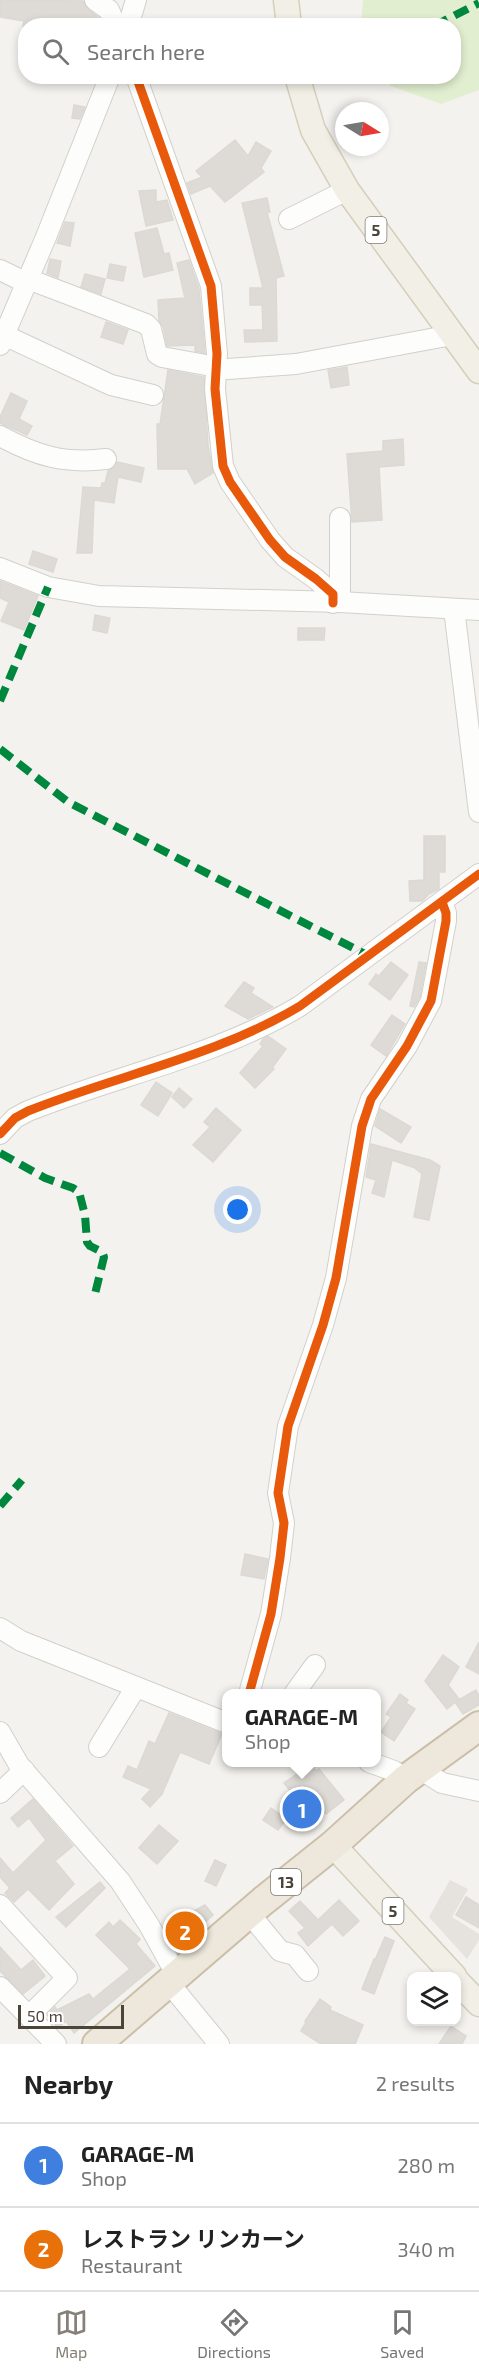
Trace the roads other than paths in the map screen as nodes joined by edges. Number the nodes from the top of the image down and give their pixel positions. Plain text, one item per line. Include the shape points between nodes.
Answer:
1 (95, 0) edge
2 (136, 0) edge
3 (286, 0) edge
4 (112, 18) edge
5 (130, 18) edge
6 (288, 18) edge
7 (107, 84) edge
8 (139, 84) edge
9 (299, 84) edge
10 (347, 190) junction
11 (290, 219) dead end
12 (0, 270) edge
13 (27, 281) junction
14 (452, 334) junction
15 (2, 340) edge
16 (216, 366) junction
17 (479, 371) edge
18 (153, 395) dead end
19 (0, 436) edge
20 (106, 459) dead end
21 (339, 518) dead end
22 (0, 568) edge
23 (337, 602) junction
24 (454, 609) junction
25 (479, 610) edge
26 (479, 812) edge
27 (479, 874) edge
28 (442, 902) junction
29 (0, 1134) edge
30 (1, 1631) edge
31 (315, 1665) dead end
32 (136, 1687) junction
33 (250, 1689) edge
34 (298, 1689) edge
35 (222, 1721) edge
36 (479, 1726) edge
37 (0, 1732) edge
38 (99, 1747) dead end
39 (381, 1766) edge
40 (24, 1770) junction
41 (413, 1774) junction
42 (479, 1791) edge
43 (0, 1793) edge
44 (333, 1845) junction
45 (0, 1905) edge
46 (249, 1913) junction
47 (308, 1971) dead end
48 (449, 1972) edge
49 (173, 1980) junction
50 (461, 1984) edge
51 (0, 1987) edge
52 (479, 2004) edge
53 (28, 2016) junction
54 (217, 2043) edge
55 (56, 2044) edge
56 (97, 2044) edge

1 - 4 street via 109,10
2 - 5 street
3 - 6 main road
7 - 13 street
8 - 16 street via 211,286
9 - 10 main road, 5 via 313,130
10 - 11 street
10 - 14 main road, 5
12 - 13 street
13 - 15 street
13 - 16 street via 146,324 157,354 162,357
14 - 16 street via 296,364 243,369
14 - 17 main road, 5
15 - 18 street via 111,385
16 - 23 street via 218,433 230,482 285,557 316,579
19 - 20 street via 45,457 74,462
21 - 23 street
22 - 23 street via 48,587 99,596
23 - 24 street
24 - 25 street
24 - 26 street
27 - 28 street
28 - 29 street via 274,1022 28,1111
28 - 33 street via 446,921 434,993 419,1026 379,1084 368,1108 336,1278 288,1426 278,1493 284,1523 280,1558 271,1614
30 - 32 street
31 - 34 street
32 - 35 street
32 - 38 street
36 - 41 highway, 13
37 - 40 street
39 - 41 street
40 - 43 street
40 - 49 street via 120,1881 149,1924
41 - 42 street
41 - 44 highway, 13
44 - 46 highway, 13
44 - 48 main road, 5
45 - 53 street via 67,1978
46 - 47 street via 280,1951 295,1954
46 - 49 highway, 13
49 - 54 street
49 - 56 highway, 13
50 - 52 main road, 5
51 - 53 street
53 - 55 street

